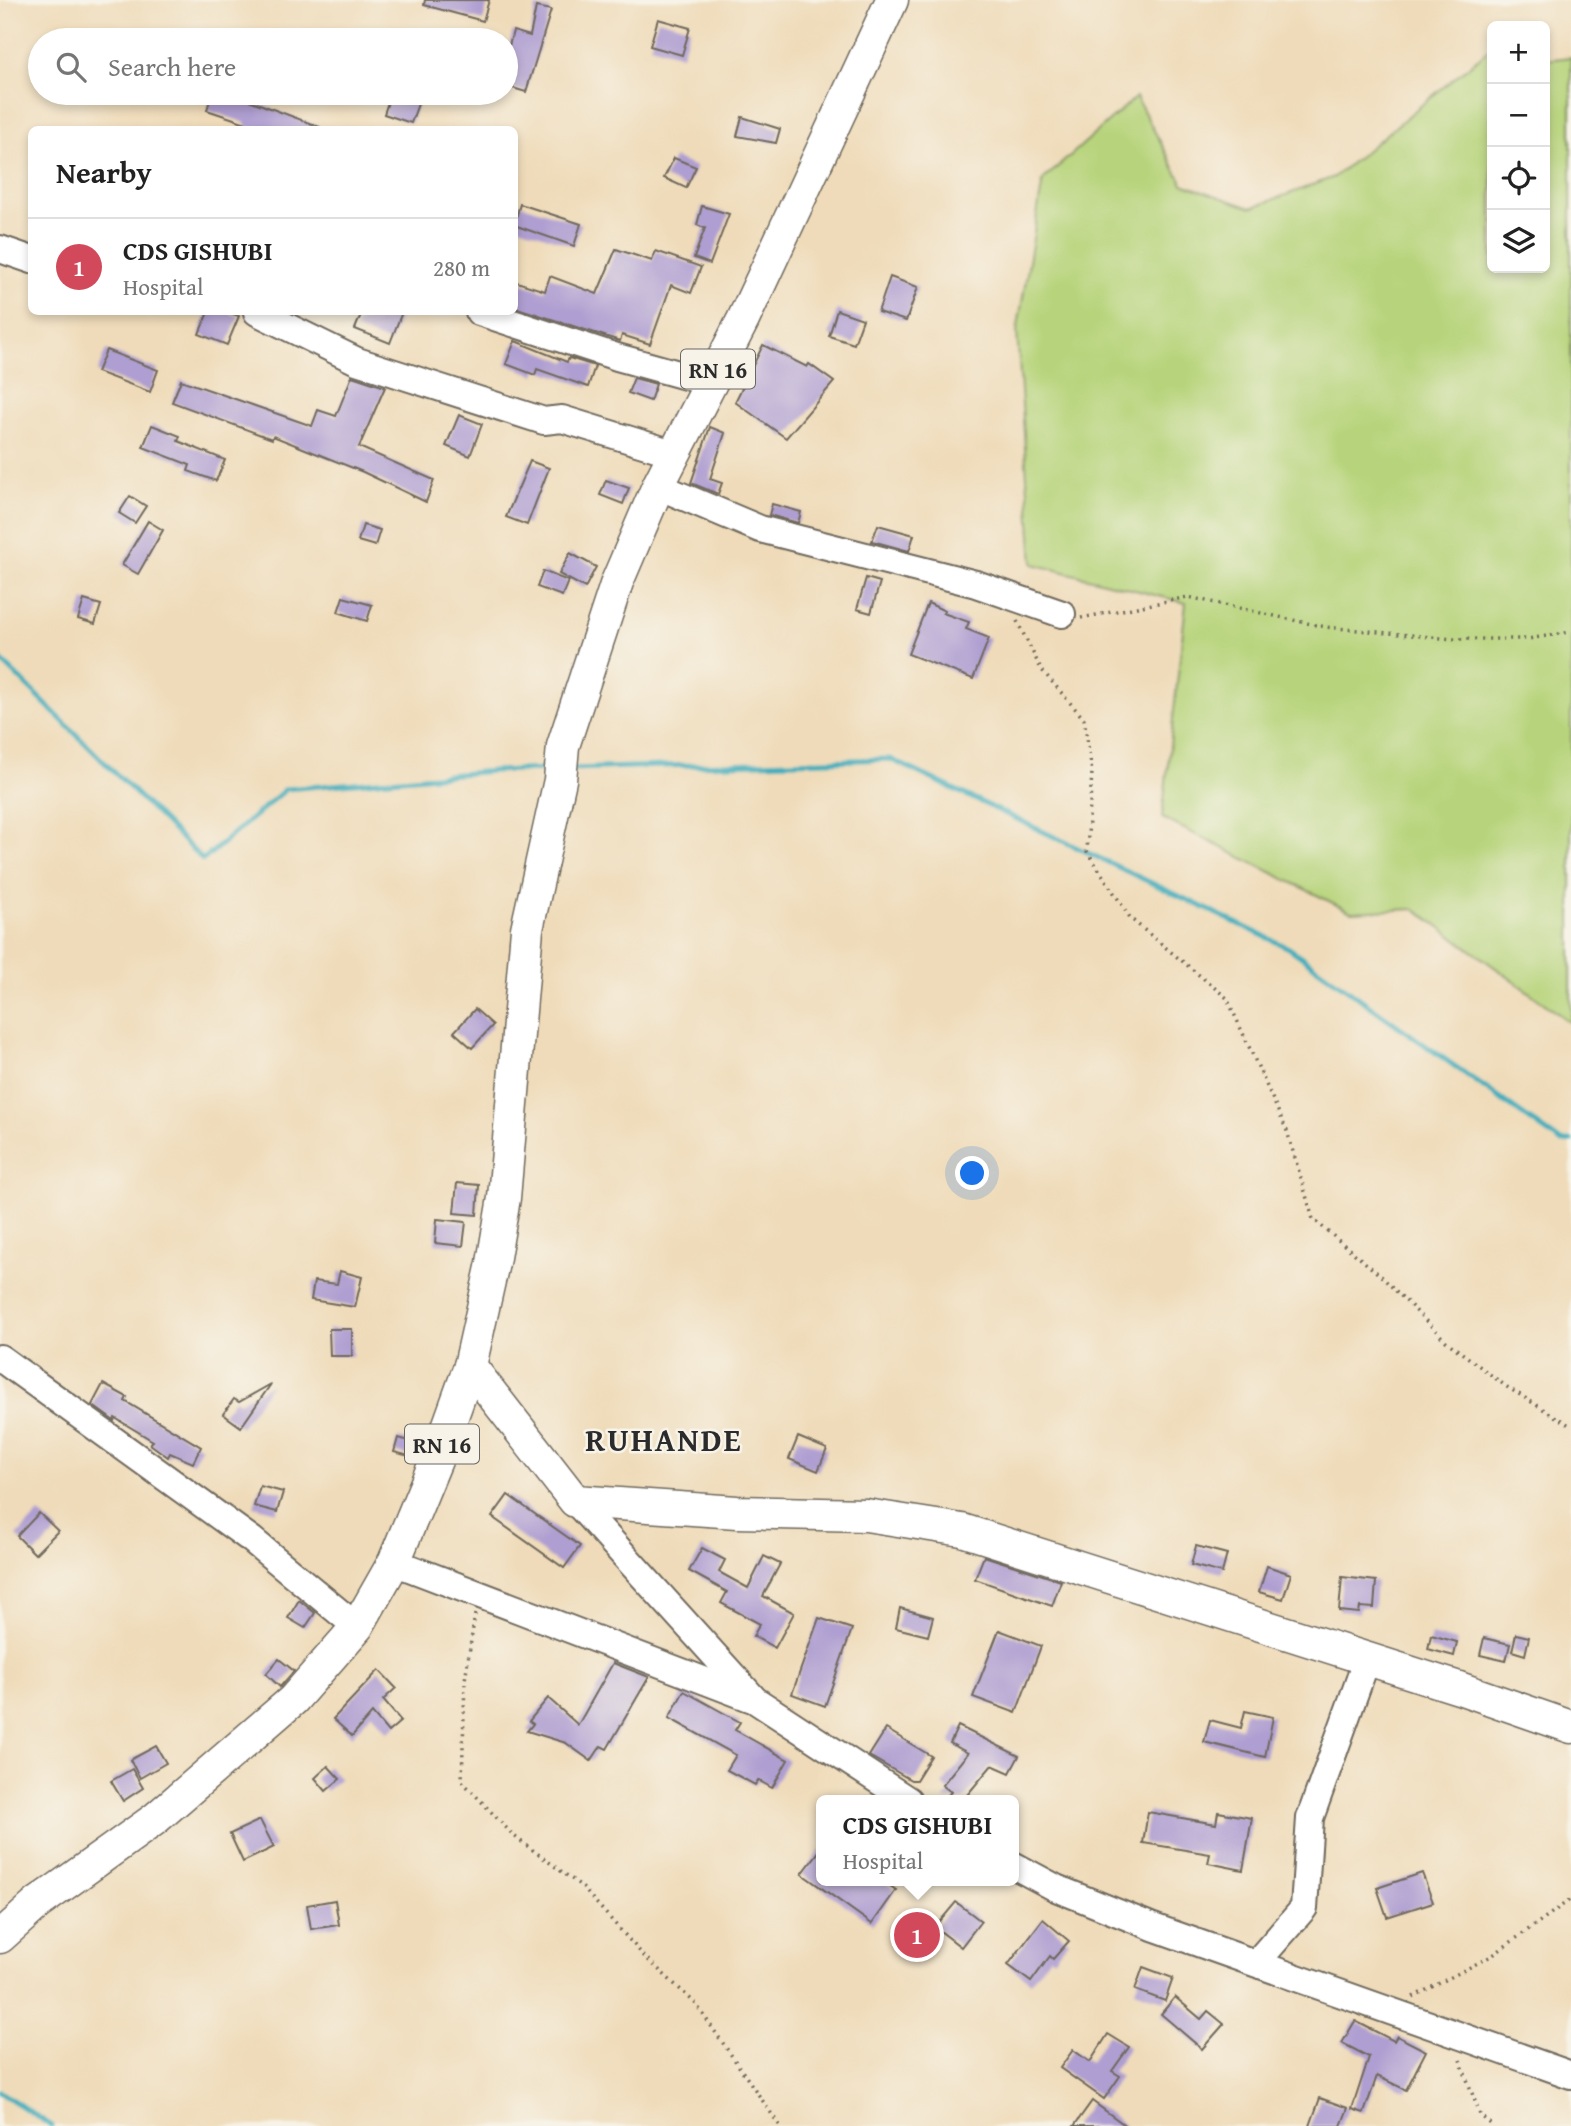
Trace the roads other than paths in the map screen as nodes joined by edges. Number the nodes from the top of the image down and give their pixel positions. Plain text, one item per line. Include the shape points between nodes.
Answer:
1 (892, 0) edge
2 (0, 249) edge
3 (28, 259) edge
4 (263, 315) edge
5 (488, 315) edge
6 (711, 383) junction
7 (676, 454) junction
8 (658, 486) junction
9 (1062, 614) road end
10 (0, 1358) edge
11 (470, 1366) junction
12 (575, 1501) junction
13 (394, 1562) junction
14 (358, 1627) junction
15 (1367, 1658) junction
16 (755, 1700) junction
17 (1571, 1727) edge
18 (900, 1795) edge
19 (1019, 1868) edge
20 (0, 1937) edge
21 (1256, 1963) junction
22 (1571, 2075) edge

1 - 6 main road, RN 16
2 - 3 street
4 - 7 street via 356,361 544,421 562,419
5 - 6 street
6 - 7 main road, RN 16
7 - 8 main road, RN 16
8 - 9 street via 760,529 976,584
8 - 11 main road, RN 16 via 617,582 563,746 560,780 527,929 504,1198
10 - 14 street via 252,1541
11 - 12 main road
11 - 13 main road, RN 16
12 - 15 main road via 866,1515 962,1530
12 - 16 street
13 - 14 main road, RN 16
13 - 16 street
14 - 20 main road, RN 16 via 293,1700 155,1819 38,1903
15 - 17 main road
15 - 21 street via 1310,1818 1304,1908
16 - 18 street
19 - 21 street via 1056,1888
21 - 22 street

